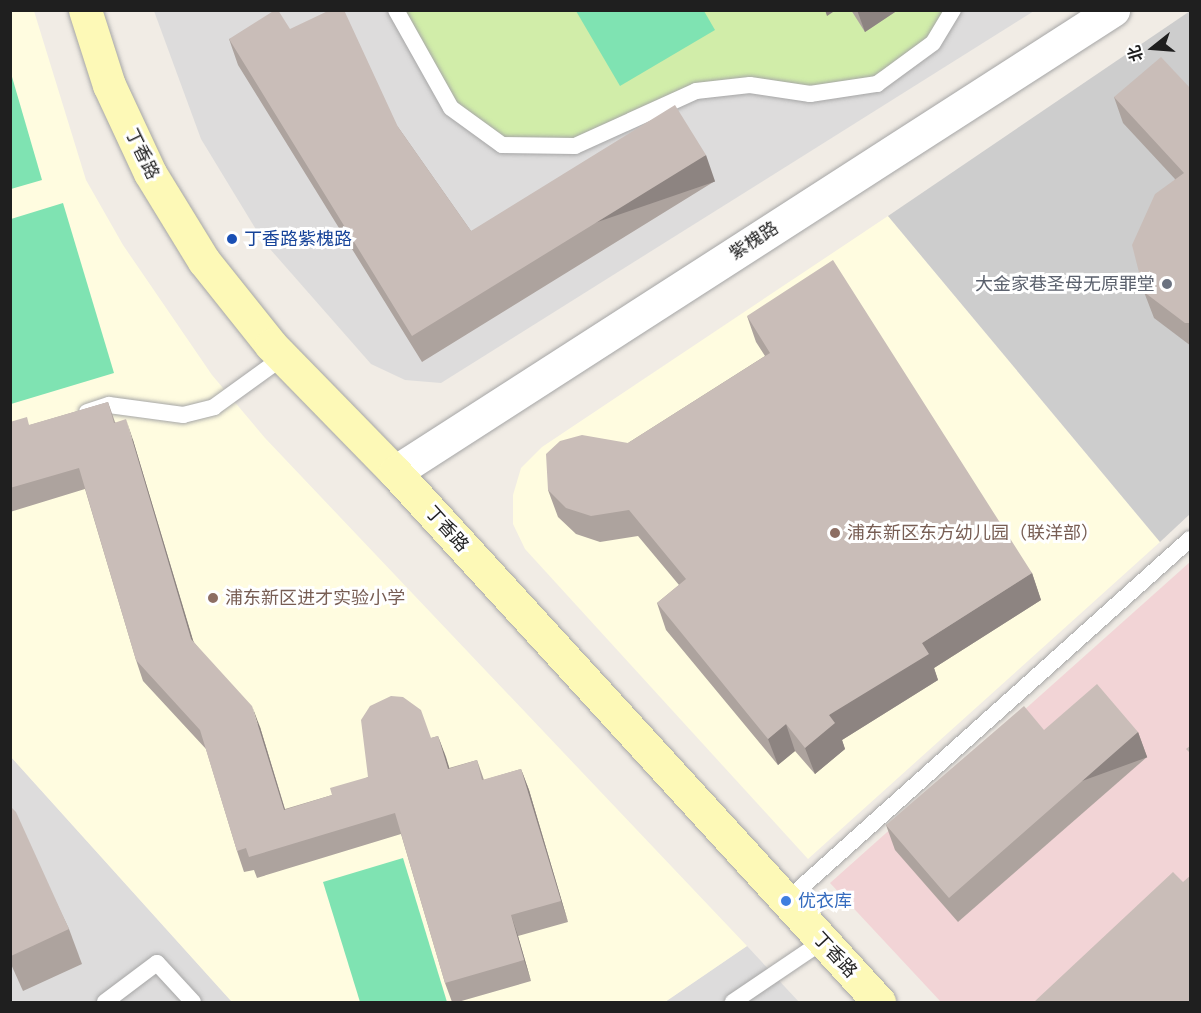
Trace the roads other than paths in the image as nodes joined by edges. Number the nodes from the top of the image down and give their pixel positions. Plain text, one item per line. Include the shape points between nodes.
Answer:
1 (85, 10) edge
2 (396, 10) edge
3 (953, 10) edge
4 (1113, 10) edge
5 (1079, 19) edge
6 (283, 357) junction
7 (63, 419) edge
8 (394, 472) junction
9 (1191, 539) edge
10 (786, 901) junction
11 (823, 941) junction
12 (105, 1002) edge
13 (193, 1002) edge
14 (733, 1002) edge
15 (879, 1002) edge

1 - 6 street, 丁香路 via 110,85 150,173 204,261
2 - 3 lane via 451,108 502,145 575,146 696,91 750,85 810,94 877,84 933,43
4 - 5 street, 紫槐路
5 - 8 street, 紫槐路
6 - 7 lane via 204,410 183,415 109,405
6 - 8 street, 丁香路
8 - 10 street, 丁香路
9 - 10 lane
10 - 11 street, 丁香路
11 - 14 lane
11 - 15 street, 丁香路
12 - 13 lane via 157,963

